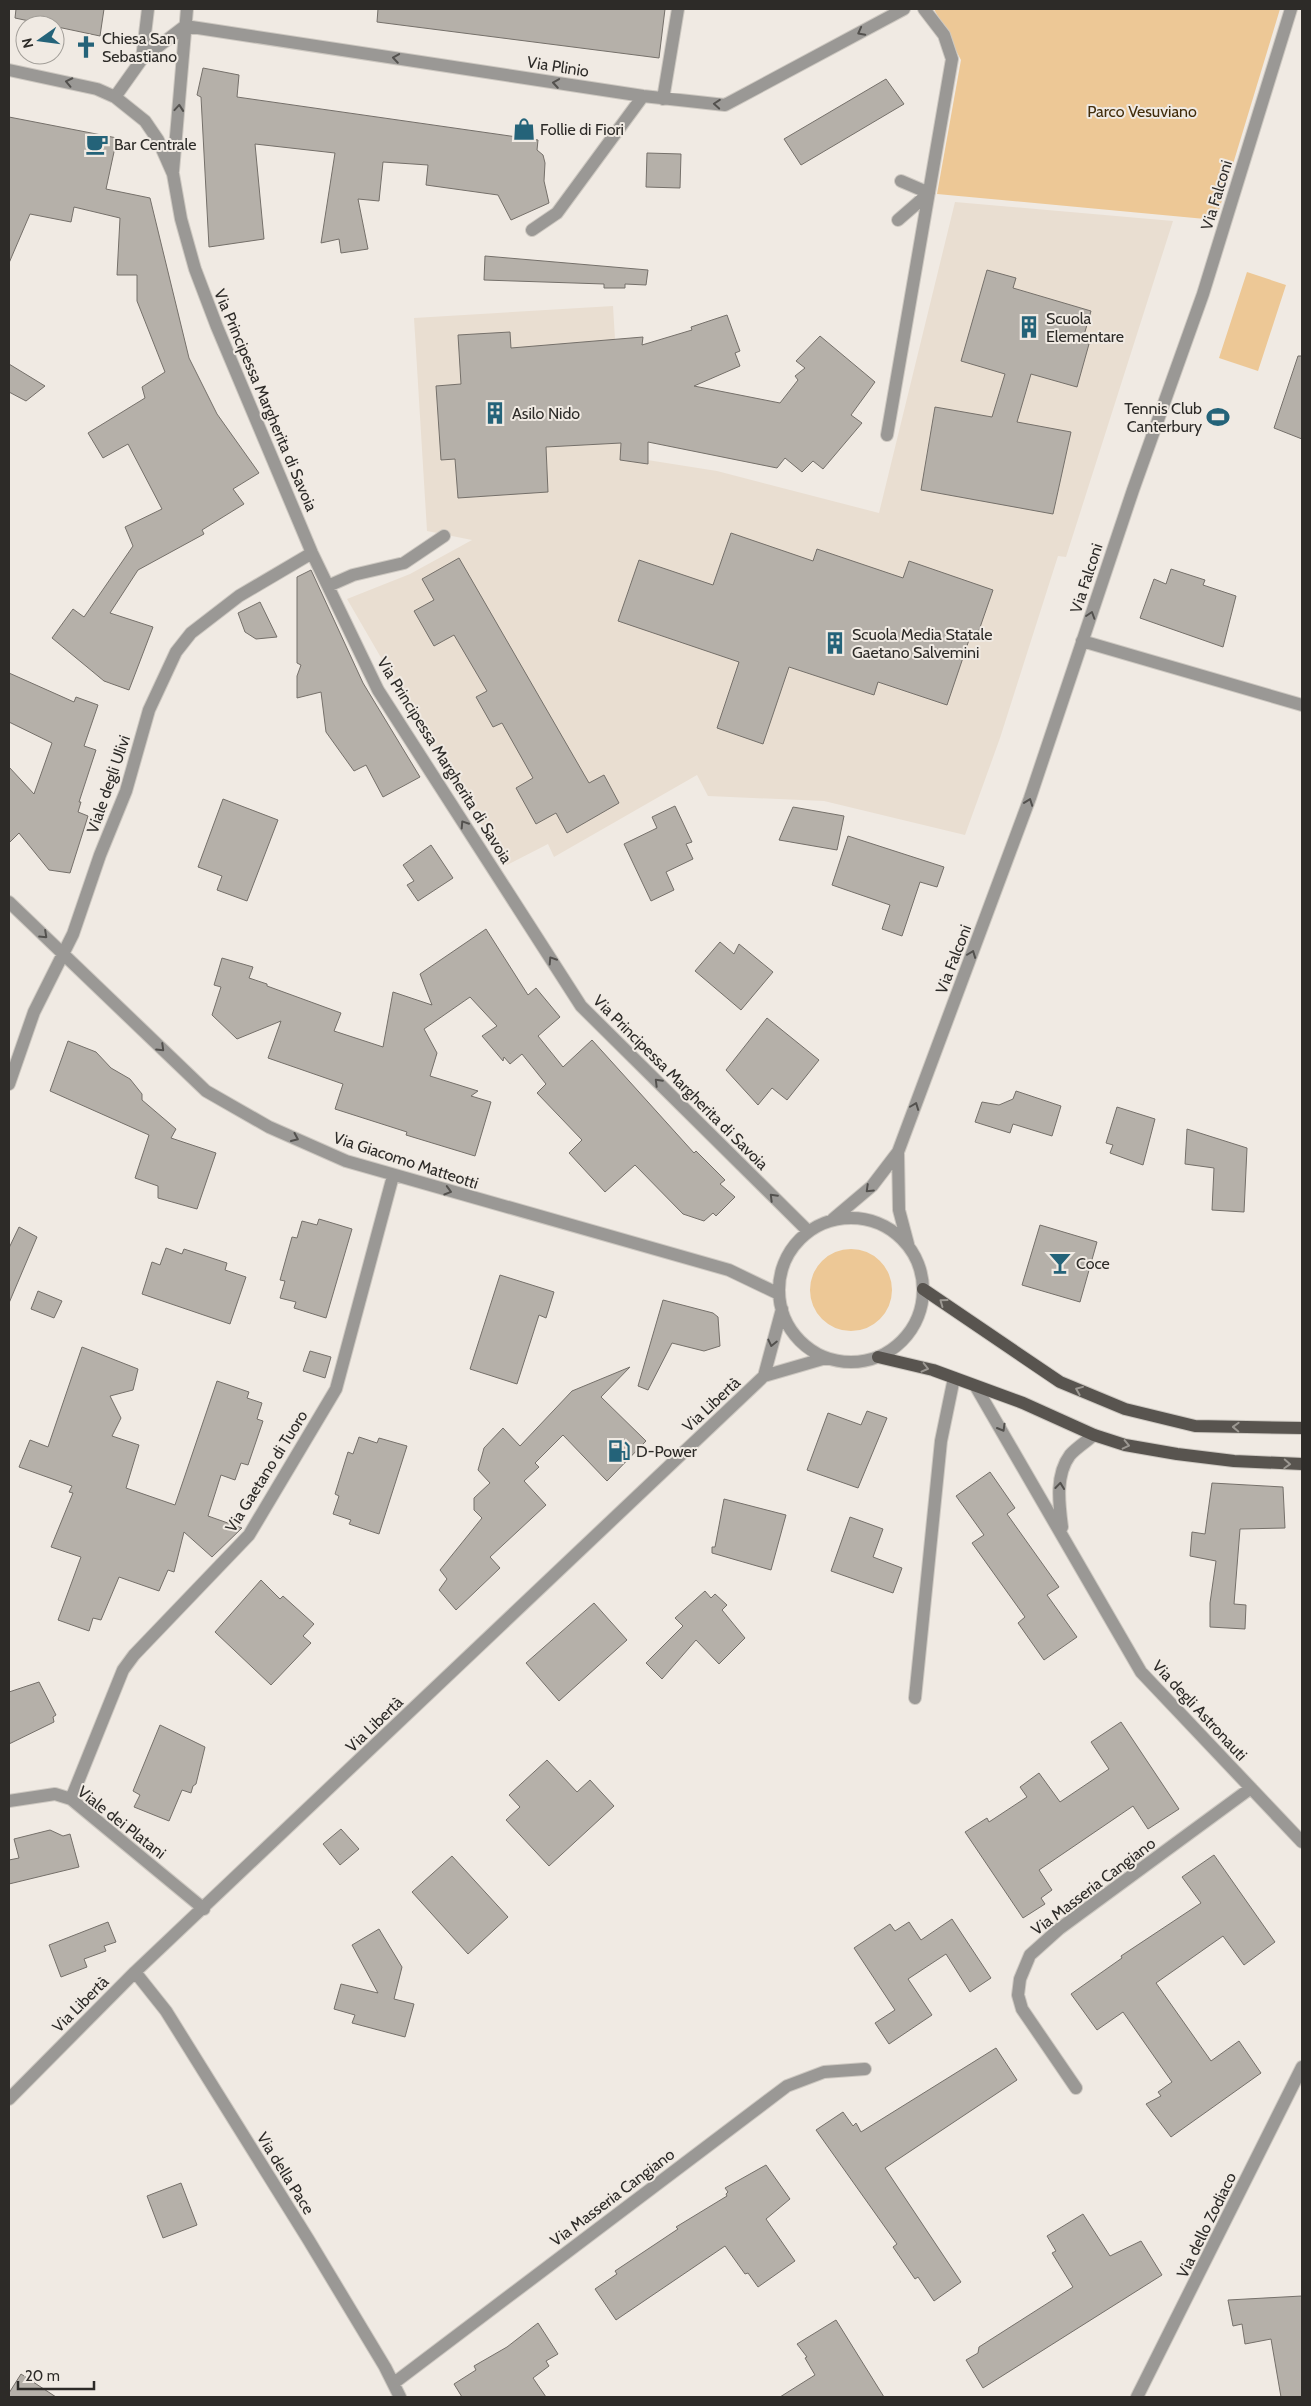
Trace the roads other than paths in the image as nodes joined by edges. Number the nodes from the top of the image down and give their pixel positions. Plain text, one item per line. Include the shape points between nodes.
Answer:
1 (148, 9) edge
2 (187, 9) edge
3 (678, 9) edge
4 (904, 9) edge
5 (924, 9) edge
6 (1291, 9) edge
7 (185, 26) junction
8 (142, 59) junction
9 (9, 70) edge
10 (643, 96) junction
11 (115, 97) junction
12 (663, 99) junction
13 (173, 174) junction
14 (901, 181) dead end
15 (929, 193) junction
16 (898, 220) dead end
17 (532, 230) dead end
18 (908, 312) junction
19 (896, 317) dead end
20 (887, 435) dead end
21 (444, 536) dead end
22 (312, 553) junction
23 (328, 586) junction
24 (1082, 641) junction
25 (1302, 705) edge
26 (9, 902) edge
27 (64, 954) junction
28 (9, 1084) edge
29 (898, 1152) junction
30 (393, 1176) junction
31 (834, 1219) junction
32 (808, 1232) junction
33 (908, 1244) junction
34 (923, 1289) junction
35 (779, 1294) junction
36 (782, 1310) junction
37 (878, 1357) junction
38 (826, 1358) junction
39 (764, 1376) junction
40 (954, 1378) junction
41 (976, 1387) junction
42 (1302, 1428) edge
43 (1094, 1436) junction
44 (1302, 1464) edge
45 (1063, 1534) junction
46 (915, 1698) dead end
47 (1251, 1788) junction
48 (71, 1799) junction
49 (9, 1801) edge
50 (1302, 1842) edge
51 (204, 1909) junction
52 (135, 1972) junction
53 (1302, 2067) edge
54 (864, 2069) dead end
55 (1076, 2088) dead end
56 (9, 2099) edge
57 (394, 2383) junction
58 (400, 2397) edge
59 (1137, 2397) edge

1 - 8 street
2 - 7 street
3 - 12 street
4 -> 12 street, Via Plinio via 725,105
5 - 15 street via 944,35 952,59
24 -> 6 street, Via Falconi via 1203,294
7 - 8 street
10 -> 7 street, Via Plinio
13 -> 7 street
8 - 11 street
11 -> 9 street, Via Principessa Margherita di Savoia via 75,83
10 - 12 street, Via Plinio
10 - 17 street via 557,212
11 - 13 street, Via Principessa Margherita di Savoia via 145,121
13 - 22 street, Via Principessa Margherita di Savoia via 195,269
14 - 15 street
15 - 16 street
15 - 18 street
18 - 19 street
18 - 20 street
21 - 23 street via 404,562 353,575
22 - 23 street, Via Principessa Margherita di Savoia
22 - 27 street, Viale degli Ulivi via 239,596 191,633 176,652 149,710 126,790
32 -> 23 street, Via Principessa Margherita di Savoia via 581,1006 378,690
24 - 25 street
29 -> 24 street, Via Falconi via 1030,798
26 -> 27 street, Via Giacomo Matteotti
27 - 28 street, Viale degli Ulivi via 34,1012
27 -> 30 street, Via Giacomo Matteotti via 206,1091 269,1127 346,1161
29 -> 31 street, Via Falconi via 872,1186
29 - 33 street, Via Falconi via 899,1210
30 -> 35 street, Via Giacomo Matteotti via 729,1270
30 - 48 street, Via Gaetano di Tuoro via 336,1389 249,1535 123,1670
31 - 32 street
31 - 33 street via 852,1217 874,1221 895,1232
32 - 35 street via 790,1250 781,1269
33 - 34 street via 919,1266
34 - 37 street via 920,1310 910,1332 893,1349
42 -> 34 main road via 1195,1426 1125,1409 1060,1382
35 - 36 street
36 - 38 street via 790,1328 809,1349
36 -> 39 street, Via Libertà
37 - 38 street via 860,1361
37 -> 40 main road
38 - 39 street, Via Libertà
39 - 51 street, Via Libertà
40 - 41 main road
40 - 46 street via 940,1441
41 - 43 main road via 1023,1403
41 -> 45 street, Via degli Astronauti
43 -> 44 main road via 1177,1454
45 -> 43 street, Via degli Astronauti via 1058,1501 1061,1471 1070,1454
45 - 47 street, Via degli Astronauti via 1141,1672
47 - 50 street, Via degli Astronauti
47 - 55 street, Via Masseria Cangiano via 1060,1929 1030,1955 1019,1987 1022,2010
48 - 49 street, Viale dei Platani via 55,1794
48 - 51 street, Viale dei Platani
51 - 52 street, Via Libertà
52 - 56 street, Via Libertà
52 - 57 street, Via della Pace via 166,2011
53 - 59 street, Via dello Zodiaco
54 - 57 street, Via Masseria Cangiano via 824,2072 787,2086
57 - 58 street, Via della Pace

